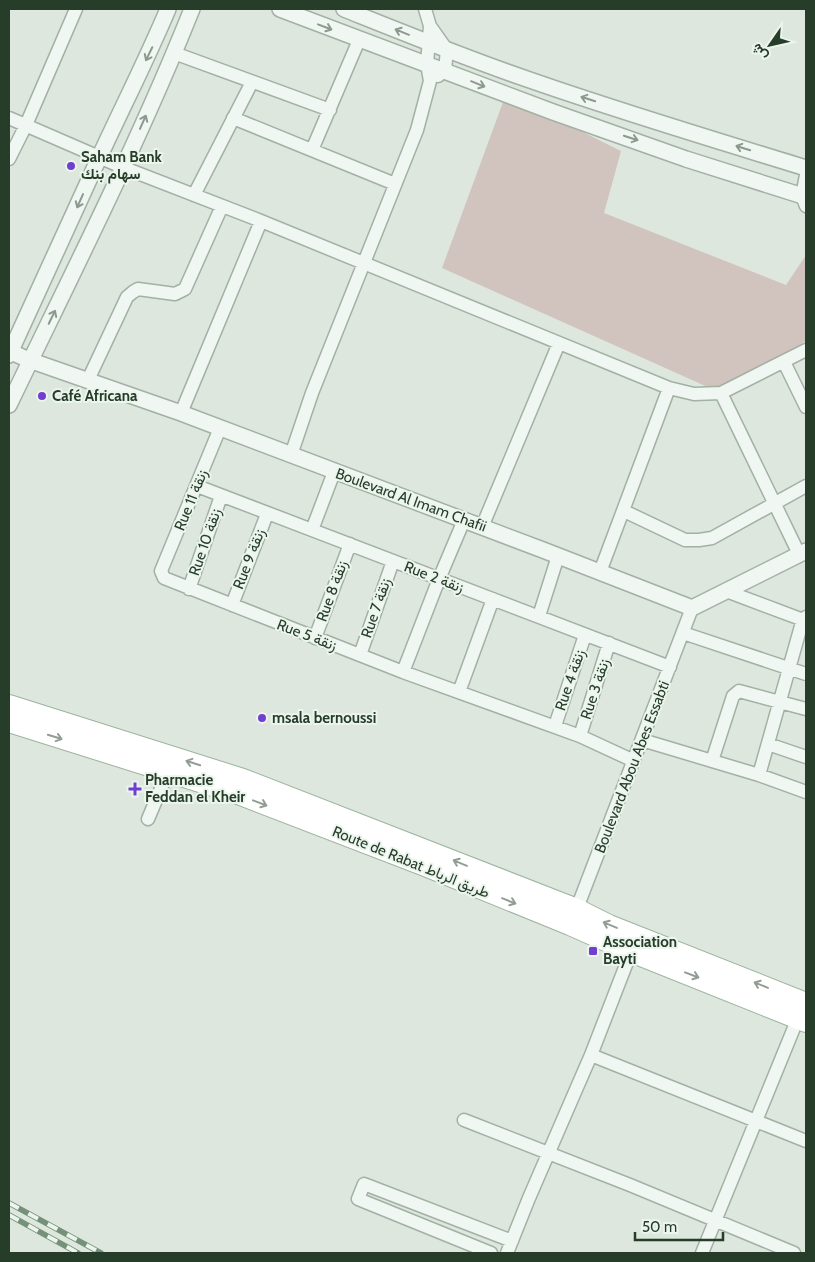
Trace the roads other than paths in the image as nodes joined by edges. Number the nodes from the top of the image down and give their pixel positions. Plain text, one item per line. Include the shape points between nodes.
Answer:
1 (76, 9) edge
2 (168, 9) edge
3 (192, 9) edge
4 (280, 9) edge
5 (344, 9) edge
6 (425, 9) edge
7 (430, 26) junction
8 (359, 40) junction
9 (427, 42) junction
10 (447, 50) junction
11 (174, 54) junction
12 (427, 64) junction
13 (446, 70) junction
14 (430, 81) junction
15 (252, 82) junction
16 (330, 110) junction
17 (9, 118) edge
18 (233, 118) junction
19 (26, 125) junction
20 (312, 150) junction
21 (99, 157) junction
22 (9, 159) edge
23 (776, 159) junction
24 (122, 167) junction
25 (806, 168) edge
26 (806, 175) edge
27 (394, 184) junction
28 (768, 184) junction
29 (194, 195) junction
30 (805, 200) edge
31 (222, 206) junction
32 (261, 221) junction
33 (364, 263) junction
34 (559, 343) junction
35 (806, 350) edge
36 (9, 353) edge
37 (29, 360) junction
38 (784, 362) junction
39 (88, 380) junction
40 (669, 388) junction
41 (721, 394) junction
42 (9, 405) edge
43 (806, 407) edge
44 (181, 413) junction
45 (220, 428) junction
46 (291, 455) junction
47 (334, 472) junction
48 (197, 486) junction
49 (806, 486) edge
50 (221, 496) junction
51 (775, 503) junction
52 (624, 511) junction
53 (267, 514) junction
54 (464, 520) junction
55 (482, 527) junction
56 (312, 530) junction
57 (350, 544) junction
58 (803, 552) edge
59 (558, 556) junction
60 (393, 561) junction
61 (161, 571) joint
62 (600, 572) junction
63 (439, 579) junction
64 (189, 588) junction
65 (726, 592) junction
66 (494, 599) junction
67 (232, 605) junction
68 (692, 608) junction
69 (539, 616) junction
70 (805, 619) edge
71 (683, 634) junction
72 (585, 635) junction
73 (315, 638) junction
74 (609, 643) junction
75 (360, 655) junction
76 (670, 667) junction
77 (788, 669) junction
78 (403, 672) junction
79 (806, 674) edge
80 (459, 692) junction
81 (780, 702) junction
82 (9, 705) edge
83 (806, 709) edge
84 (9, 722) edge
85 (554, 726) junction
86 (580, 736) junction
87 (642, 740) junction
88 (768, 744) junction
89 (806, 757) edge
90 (634, 761) junction
91 (712, 761) junction
92 (168, 772) junction
93 (758, 776) junction
94 (806, 792) edge
95 (148, 819) dead end
96 (573, 917) junction
97 (631, 952) junction
98 (804, 1014) edge
99 (591, 1055) junction
100 (464, 1120) dead end
101 (756, 1121) junction
102 (806, 1141) edge
103 (549, 1152) junction
104 (428, 1209) junction
105 (715, 1222) junction
106 (422, 1225) junction
107 (512, 1241) junction
108 (491, 1253) edge
109 (507, 1253) edge
110 (702, 1253) edge
111 (794, 1253) edge

1 - 19 street
2 -> 21 street
3 - 11 street
4 -> 8 street
9 -> 5 street
6 - 7 street
7 - 9 street
7 - 10 street
8 - 12 street
8 - 16 street
9 - 10 street
9 - 12 street
10 - 13 street
23 -> 10 street
11 - 15 street
24 -> 11 street
12 - 13 street
12 - 14 street
13 - 14 street
13 -> 28 street via 552,112
14 - 27 street via 417,130
15 - 16 street
15 - 18 street
16 - 20 street
17 - 19 street
18 - 20 street
18 - 29 street
19 - 21 street
19 - 22 street
20 - 27 street
21 - 24 street
21 -> 36 street
23 - 25 street
23 - 28 street
24 - 29 street
37 -> 24 street
26 - 30 street
27 - 33 street
28 - 30 street
29 - 31 street
31 - 32 street
31 - 39 street via 185,289 175,294 138,290 127,297
32 - 33 street
32 - 44 street
33 - 34 street
33 - 46 street
34 - 40 street
34 - 55 street
35 - 38 street
36 - 37 street, Boulevard Al Imam Chafii
37 - 39 street, Boulevard Al Imam Chafii
37 - 42 street
38 - 41 street
38 - 43 street
39 - 44 street, Boulevard Al Imam Chafii
40 - 41 street via 694,394
40 - 52 street
41 - 51 street
44 - 45 street, Boulevard Al Imam Chafii
45 - 46 street, Boulevard Al Imam Chafii
45 - 48 street, Rue 11 زنقة
46 - 47 street, Boulevard Al Imam Chafii
47 - 54 street, Boulevard Al Imam Chafii
47 - 56 street
48 - 50 street, Rue 2 زنقة
48 - 61 street, Rue 11 زنقة
49 - 51 street
50 - 53 street, Rue 2 زنقة
50 - 64 street, Rue 10 زنقة
51 - 52 street via 712,538 699,540 685,540
51 - 58 street
52 - 62 street
53 - 56 street, Rue 2 زنقة
53 - 67 street, Rue 9 زنقة
54 - 55 street, Boulevard Al Imam Chafii
54 - 63 street
55 - 59 street, Boulevard Al Imam Chafii
56 - 57 street, Rue 2 زنقة
57 - 60 street, Rue 2 زنقة
57 - 73 street, Rue 8 زنقة
58 - 65 street
59 - 62 street, Boulevard Al Imam Chafii
59 - 69 street
60 - 63 street, Rue 2 زنقة
60 - 75 street, Rue 7 زنقة
61 - 64 street, Rue 5 زنقة via 164,578
62 - 68 street, Boulevard Al Imam Chafii
63 - 66 street, Rue 2 زنقة
63 - 78 street
64 - 67 street, Rue 5 زنقة
65 - 68 street
65 - 70 street
66 - 69 street, Rue 2 زنقة
66 - 80 street
67 - 73 street, Rue 5 زنقة
68 - 71 street, Boulevard Abou Abes Essabti
69 - 72 street, Rue 2 زنقة
70 - 77 street
71 - 76 street, Boulevard Abou Abes Essabti
71 - 77 street
72 - 74 street, Rue 2 زنقة
72 - 85 street, Rue 4 زنقة
73 - 75 street, Rue 5 زنقة
74 - 76 street, Rue 2 زنقة
74 - 86 street, Rue 3 زنقة
75 - 78 street, Rue 5 زنقة
76 - 87 street, Boulevard Abou Abes Essabti
77 - 79 street
77 - 81 street
78 - 80 street, Rue 5 زنقة
80 - 85 street, Rue 5 زنقة
81 - 83 street
81 - 88 street
81 - 91 street via 739,691 733,696
96 -> 82 main road, Route de Rabat طريق الرباط via 243,780
84 -> 92 main road, Route de Rabat طريق الرباط
85 - 86 street, Rue 5 زنقة
86 - 90 street, Rue 5 زنقة
87 - 90 street, Boulevard Abou Abes Essabti
87 - 91 street
88 - 89 street
88 - 93 street
90 - 96 street, Boulevard Abou Abes Essabti
91 - 93 street
92 - 95 street
92 -> 96 main road, Route de Rabat طريق الرباط
93 - 94 street
96 - 97 main road, Route de Rabat طريق الرباط
98 -> 96 main road, Route de Rabat طريق الرباط via 609,925
97 -> 98 main road, Route de Rabat طريق الرباط
97 - 99 street
98 - 101 street
99 - 101 street
99 - 103 street
100 - 103 street
101 - 102 street
101 - 105 street
103 - 105 street
103 - 107 street
104 - 106 street
104 - 106 street via 364,1184 358,1199
104 - 107 street
105 - 110 street
105 - 111 street
106 - 108 street
107 - 109 street

